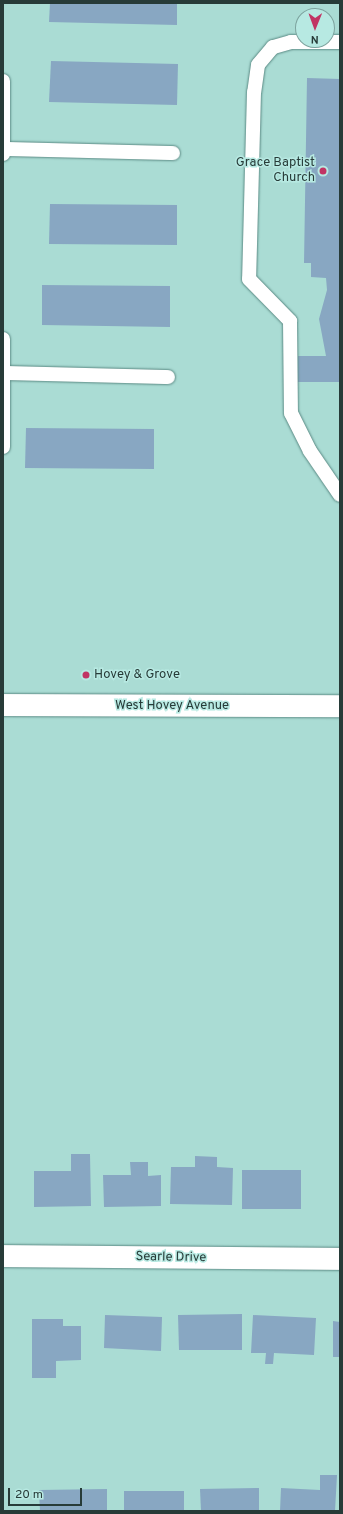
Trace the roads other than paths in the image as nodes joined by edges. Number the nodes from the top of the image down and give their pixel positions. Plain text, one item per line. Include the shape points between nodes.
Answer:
1 (340, 42) edge
2 (3, 81) edge
3 (3, 152) edge
4 (173, 153) dead end
5 (3, 339) edge
6 (3, 373) edge
7 (168, 377) dead end
8 (3, 446) edge
9 (340, 495) edge
10 (3, 705) edge
11 (340, 706) edge
12 (3, 1256) edge
13 (340, 1259) edge

1 - 9 lane via 291,42 273,47 258,65 254,92 248,279 290,321 291,414 310,451
2 - 3 lane
3 - 4 lane
5 - 6 lane
6 - 7 lane
6 - 8 lane
10 - 11 main road, West Hovey Avenue
12 - 13 main road, Searle Drive

